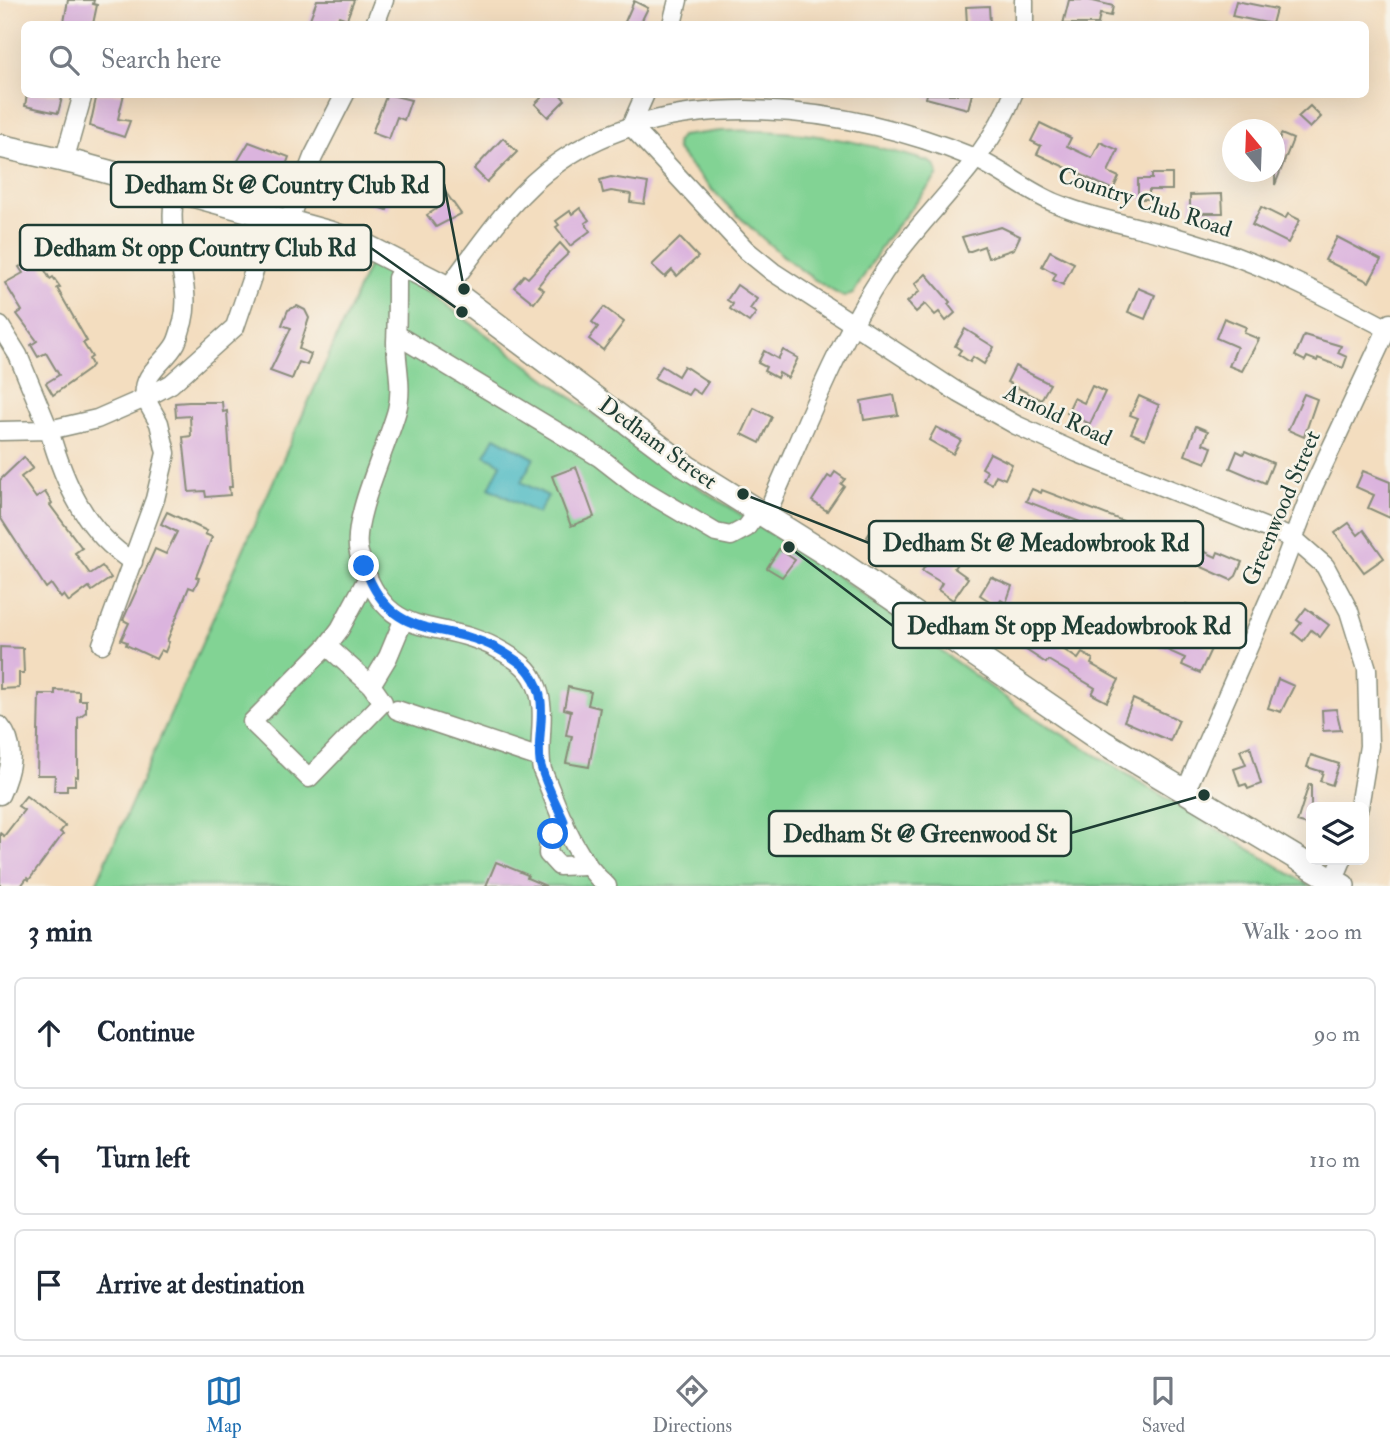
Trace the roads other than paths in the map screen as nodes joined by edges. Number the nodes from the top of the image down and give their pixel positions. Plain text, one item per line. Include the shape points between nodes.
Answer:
1 (384, 0) edge
2 (678, 0) edge
3 (1024, 0) edge
4 (376, 21) edge
5 (673, 21) edge
6 (1024, 21) edge
7 (82, 98) edge
8 (343, 98) edge
9 (643, 98) edge
10 (1012, 98) edge
11 (631, 125) junction
12 (0, 146) edge
13 (975, 158) junction
14 (64, 160) junction
15 (175, 192) junction
16 (288, 222) junction
17 (405, 264) junction
18 (448, 288) junction
19 (854, 322) junction
20 (0, 326) edge
21 (1389, 327) edge
22 (397, 335) junction
23 (145, 398) junction
24 (49, 430) junction
25 (0, 431) edge
26 (761, 515) junction
27 (1294, 540) junction
28 (133, 562) junction
29 (368, 577) junction
30 (403, 621) junction
31 (102, 644) dead end
32 (327, 646) junction
33 (371, 685) junction
34 (397, 710) dead end
35 (0, 726) edge
36 (540, 758) junction
37 (1186, 790) junction
38 (0, 795) edge
39 (1360, 802) edge
40 (564, 821) junction
41 (586, 865) junction
42 (1340, 876) edge
43 (607, 886) edge

1 - 4 street
2 - 5 street
3 - 6 street
7 - 14 street
8 - 16 street
9 - 11 street
10 - 13 street
11 - 13 street, Country Club Road via 711,112 772,110 845,118
11 - 18 street, Country Club Road via 568,156 522,194
11 - 19 street, Arnold Road via 746,250 804,293
12 - 14 main road, Dedham Street
13 - 19 street via 905,242
13 - 21 street, Country Club Road via 1054,202 1259,265
14 - 15 main road, Dedham Street
15 - 16 main road, Dedham Street
15 - 23 street via 170,214 186,297 184,319 176,343 149,376
16 - 17 main road, Dedham Street via 362,244
16 - 23 street via 255,268 235,327 171,384
17 - 18 main road, Dedham Street
17 - 22 street via 397,278
18 - 26 main road, Dedham Street via 687,467
19 - 26 street
19 - 27 street, Arnold Road via 959,393 1016,425
20 - 24 street via 18,355
21 - 27 street, Greenwood Street
22 - 26 street via 716,533 731,536
22 - 29 street via 398,407 357,536
23 - 24 street via 97,419
23 - 28 street via 159,423 166,453
24 - 25 street
24 - 28 street via 79,506 100,535
26 - 37 main road, Dedham Street via 839,562 1103,742
27 - 37 street, Greenwood Street
27 - 39 street, Arnold Road via 1325,566 1360,638 1370,700 1369,746
28 - 31 street
29 - 30 street via 378,598
29 - 32 street
30 - 33 street
30 - 36 street via 486,642 520,662 537,686 543,712
32 - 33 street
32 - 33 street via 252,722 309,778 383,702
34 - 36 street
35 - 38 street via 11,742 12,759
36 - 40 street
37 - 42 main road, Dedham Street
40 - 41 street
40 - 41 street via 549,840 548,854 559,866
41 - 43 street

